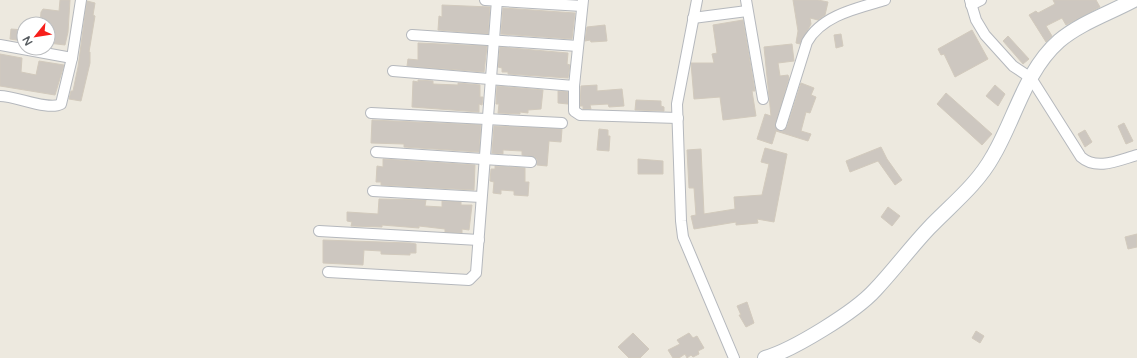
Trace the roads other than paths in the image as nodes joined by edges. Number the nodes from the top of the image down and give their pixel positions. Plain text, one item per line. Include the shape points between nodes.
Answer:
1 (80, 0) edge
2 (485, 0) edge
3 (497, 0) edge
4 (697, 0) edge
5 (746, 0) edge
6 (885, 0) edge
7 (981, 0) edge
8 (1134, 0) edge
9 (582, 3) edge
10 (971, 3) edge
11 (747, 11) junction
12 (693, 18) junction
13 (412, 35) dead end
14 (493, 40) junction
15 (0, 45) edge
16 (578, 46) junction
17 (72, 58) junction
18 (393, 71) dead end
19 (490, 78) junction
20 (1032, 78) junction
21 (574, 86) junction
22 (0, 96) edge
23 (763, 100) dead end
24 (371, 113) dead end
25 (488, 118) junction
26 (678, 118) junction
27 (562, 122) dead end
28 (781, 125) dead end
29 (376, 152) dead end
30 (1137, 155) edge
31 (484, 159) junction
32 (531, 162) dead end
33 (373, 191) dead end
34 (481, 197) junction
35 (319, 231) dead end
36 (479, 240) junction
37 (328, 272) dead end
38 (790, 354) edge
39 (734, 358) edge
40 (765, 358) edge

1 - 17 street
2 - 3 street
3 - 9 street
3 - 14 street
4 - 12 street
5 - 11 street
6 - 28 street via 835,17 812,33
7 - 10 street
8 - 20 street via 1059,41
9 - 16 street
10 - 20 street via 976,20 985,35 1013,66
11 - 12 street
11 - 23 street
12 - 26 street via 679,92
13 - 14 street
14 - 16 street
14 - 19 street
15 - 17 street
16 - 21 street
17 - 22 street via 61,104 52,106
18 - 19 street
19 - 21 street
19 - 25 street
20 - 30 street via 1085,161 1100,164
20 - 38 street via 993,157 974,184 907,251 866,299
21 - 26 street via 574,109 580,114
24 - 25 street
25 - 27 street
25 - 31 street
26 - 39 street via 683,237
29 - 31 street
31 - 32 street
31 - 34 street
33 - 34 street
34 - 36 street
35 - 36 street
36 - 37 street via 476,274 469,280
38 - 40 street

